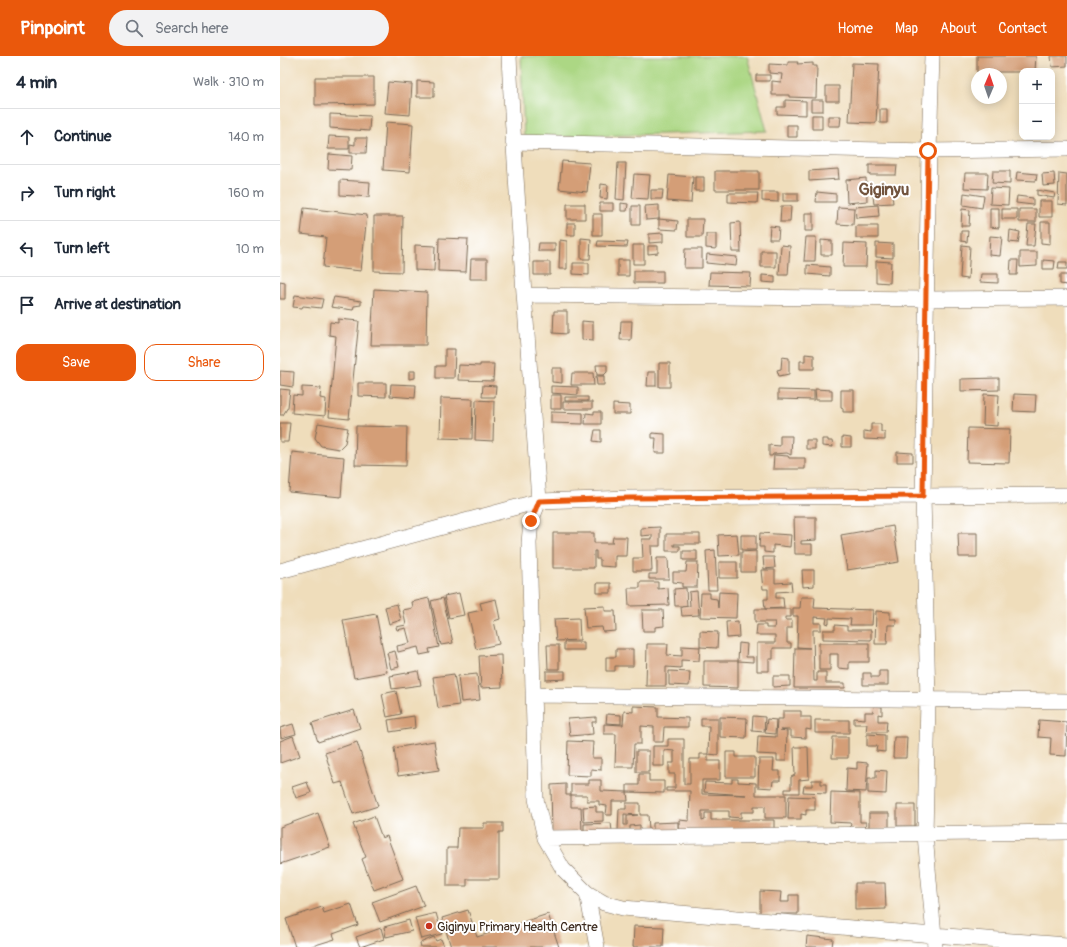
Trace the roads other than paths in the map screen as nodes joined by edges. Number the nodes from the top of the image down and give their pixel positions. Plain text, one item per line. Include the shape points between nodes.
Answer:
1 (509, 56) edge
2 (932, 56) edge
3 (513, 142) junction
4 (1067, 149) edge
5 (928, 151) junction
6 (525, 295) junction
7 (1067, 298) edge
8 (926, 299) junction
9 (1067, 495) edge
10 (923, 496) junction
11 (539, 501) junction
12 (280, 571) edge
13 (533, 695) junction
14 (928, 700) junction
15 (1067, 702) edge
16 (1067, 832) edge
17 (925, 835) junction
18 (545, 838) junction
19 (587, 893) junction
20 (934, 941) edge
21 (1067, 945) edge
22 (597, 947) edge

1 - 3 street
2 - 5 street
3 - 5 street
3 - 6 street
4 - 5 street
5 - 8 street
6 - 8 street
6 - 11 street
7 - 8 street
8 - 10 street
9 - 10 street
10 - 11 street
10 - 14 street
11 - 12 street
11 - 13 street via 531,521 529,543
13 - 14 street
13 - 18 street via 536,799
14 - 15 street
14 - 17 street
16 - 17 street
17 - 18 street
17 - 20 street
18 - 19 street via 564,869
19 - 20 street via 604,903 623,908
19 - 22 street
20 - 21 street

